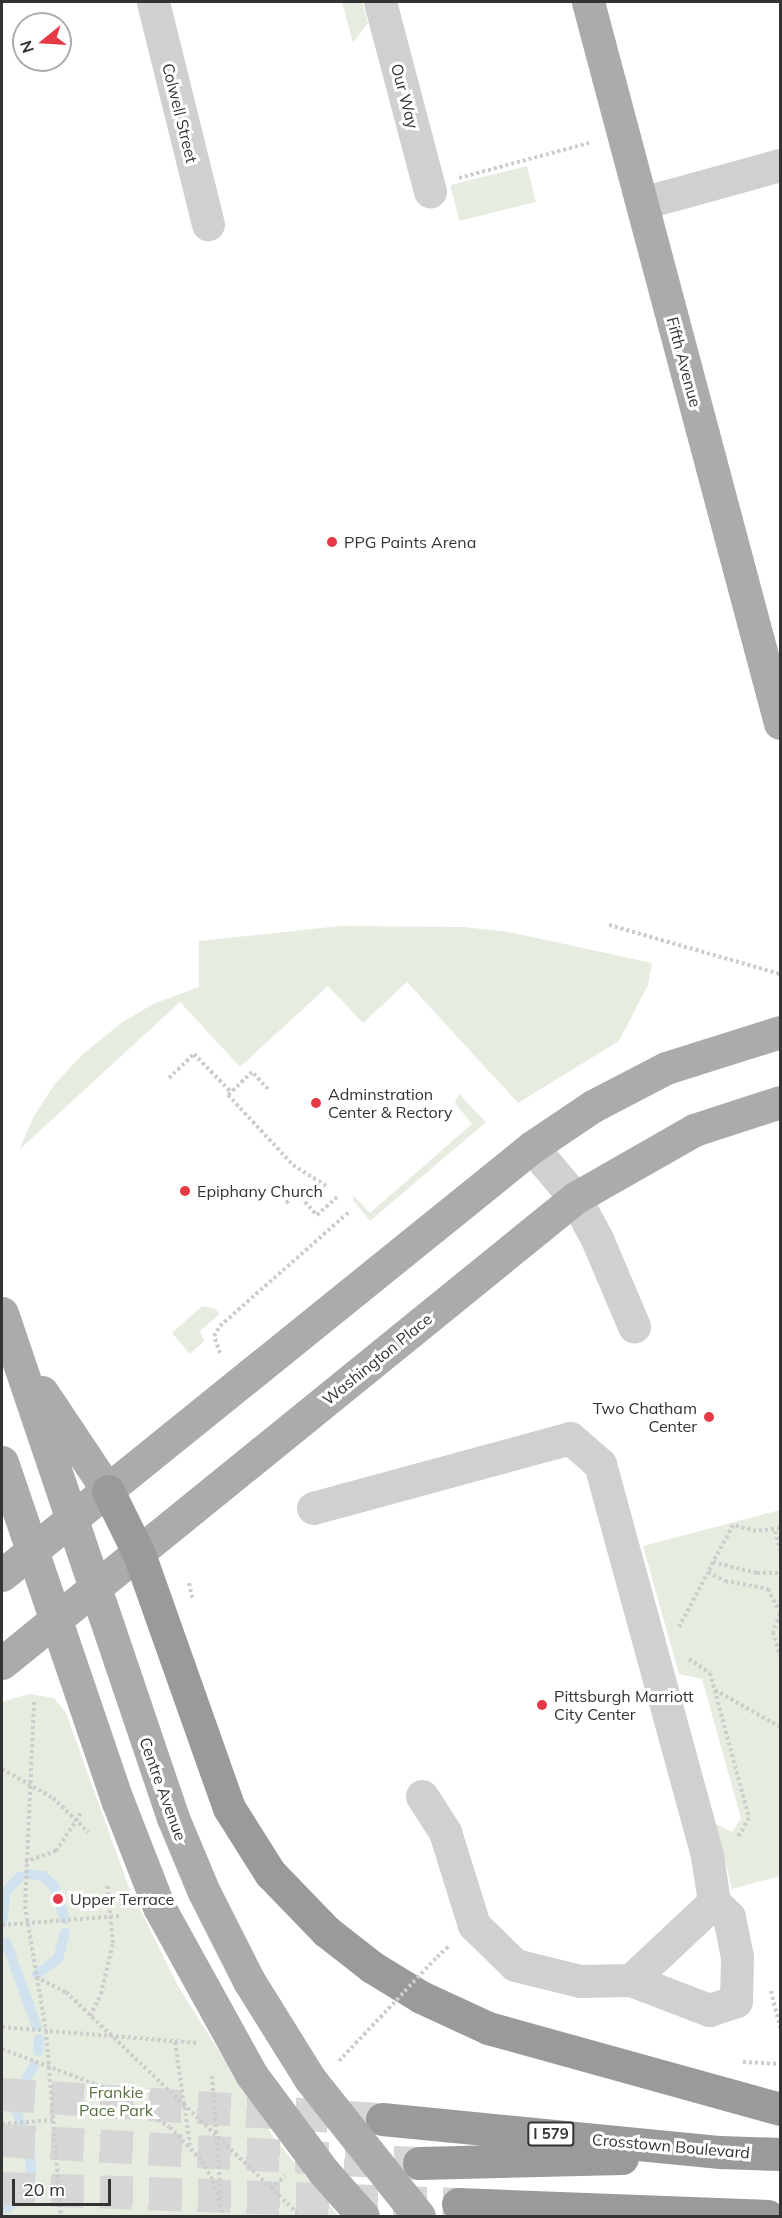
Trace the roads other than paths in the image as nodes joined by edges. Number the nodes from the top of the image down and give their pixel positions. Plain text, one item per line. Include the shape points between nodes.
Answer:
1 (153, 2) edge
2 (588, 2) edge
3 (385, 3) edge
4 (780, 165) edge
5 (444, 185) road end
6 (642, 203) junction
7 (208, 224) dead end
8 (780, 723) edge
9 (780, 1032) edge
10 (780, 1102) edge
11 (532, 1147) junction
12 (575, 1198) junction
13 (634, 1326) dead end
14 (6, 1328) edge
15 (2, 1462) edge
16 (108, 1491) junction
17 (313, 1508) dead end
18 (73, 1521) junction
19 (31, 1552) junction
20 (139, 1554) junction
21 (2, 1575) edge
22 (94, 1587) junction
23 (54, 1620) junction
24 (2, 1663) edge
25 (423, 1796) dead end
26 (714, 1902) junction
27 (631, 1980) junction
28 (780, 2109) edge
29 (382, 2119) tunnel mouth
30 (720, 2152) junction
31 (780, 2154) edge
32 (419, 2163) tunnel mouth
33 (458, 2204) tunnel mouth
34 (363, 2217) edge
35 (419, 2217) edge
36 (768, 2217) edge

1 - 7 lane, Colwell Street
2 - 6 main road, Fifth Avenue
3 - 5 lane, Our Way
4 - 6 lane
6 - 8 main road, Fifth Avenue
9 - 11 main road via 666,1068 593,1106
10 - 12 main road, Washington Place via 694,1130
11 - 12 lane
11 - 16 main road
12 - 13 lane
12 - 20 main road, Washington Place
14 - 16 main road
14 - 18 main road, Centre Avenue
15 - 19 main road
16 - 18 main road
16 - 20 highway
17 - 26 lane via 570,1438 600,1464 707,1856
18 - 19 main road
18 - 22 main road, Centre Avenue
19 - 21 main road
19 - 23 main road
20 - 22 main road, Washington Place
20 - 28 highway via 229,1808 270,1873 326,1931 372,1967 421,1997 488,2028
22 - 23 main road, Washington Place
22 - 35 main road, Centre Avenue, bridge via 172,1818 249,1981 321,2074
23 - 24 main road, Washington Place
23 - 34 main road, bridge via 159,1907 251,2074 323,2171
25 - 27 lane via 445,1832 474,1925 515,1965 579,1981
26 - 27 lane
26 - 27 lane via 729,1917 737,1957 736,2001 709,2010
29 - 30 highway, Crosstown Boulevard / I 579
30 - 31 highway, Crosstown Boulevard / I 579
30 - 32 highway via 555,2162
33 - 36 highway

